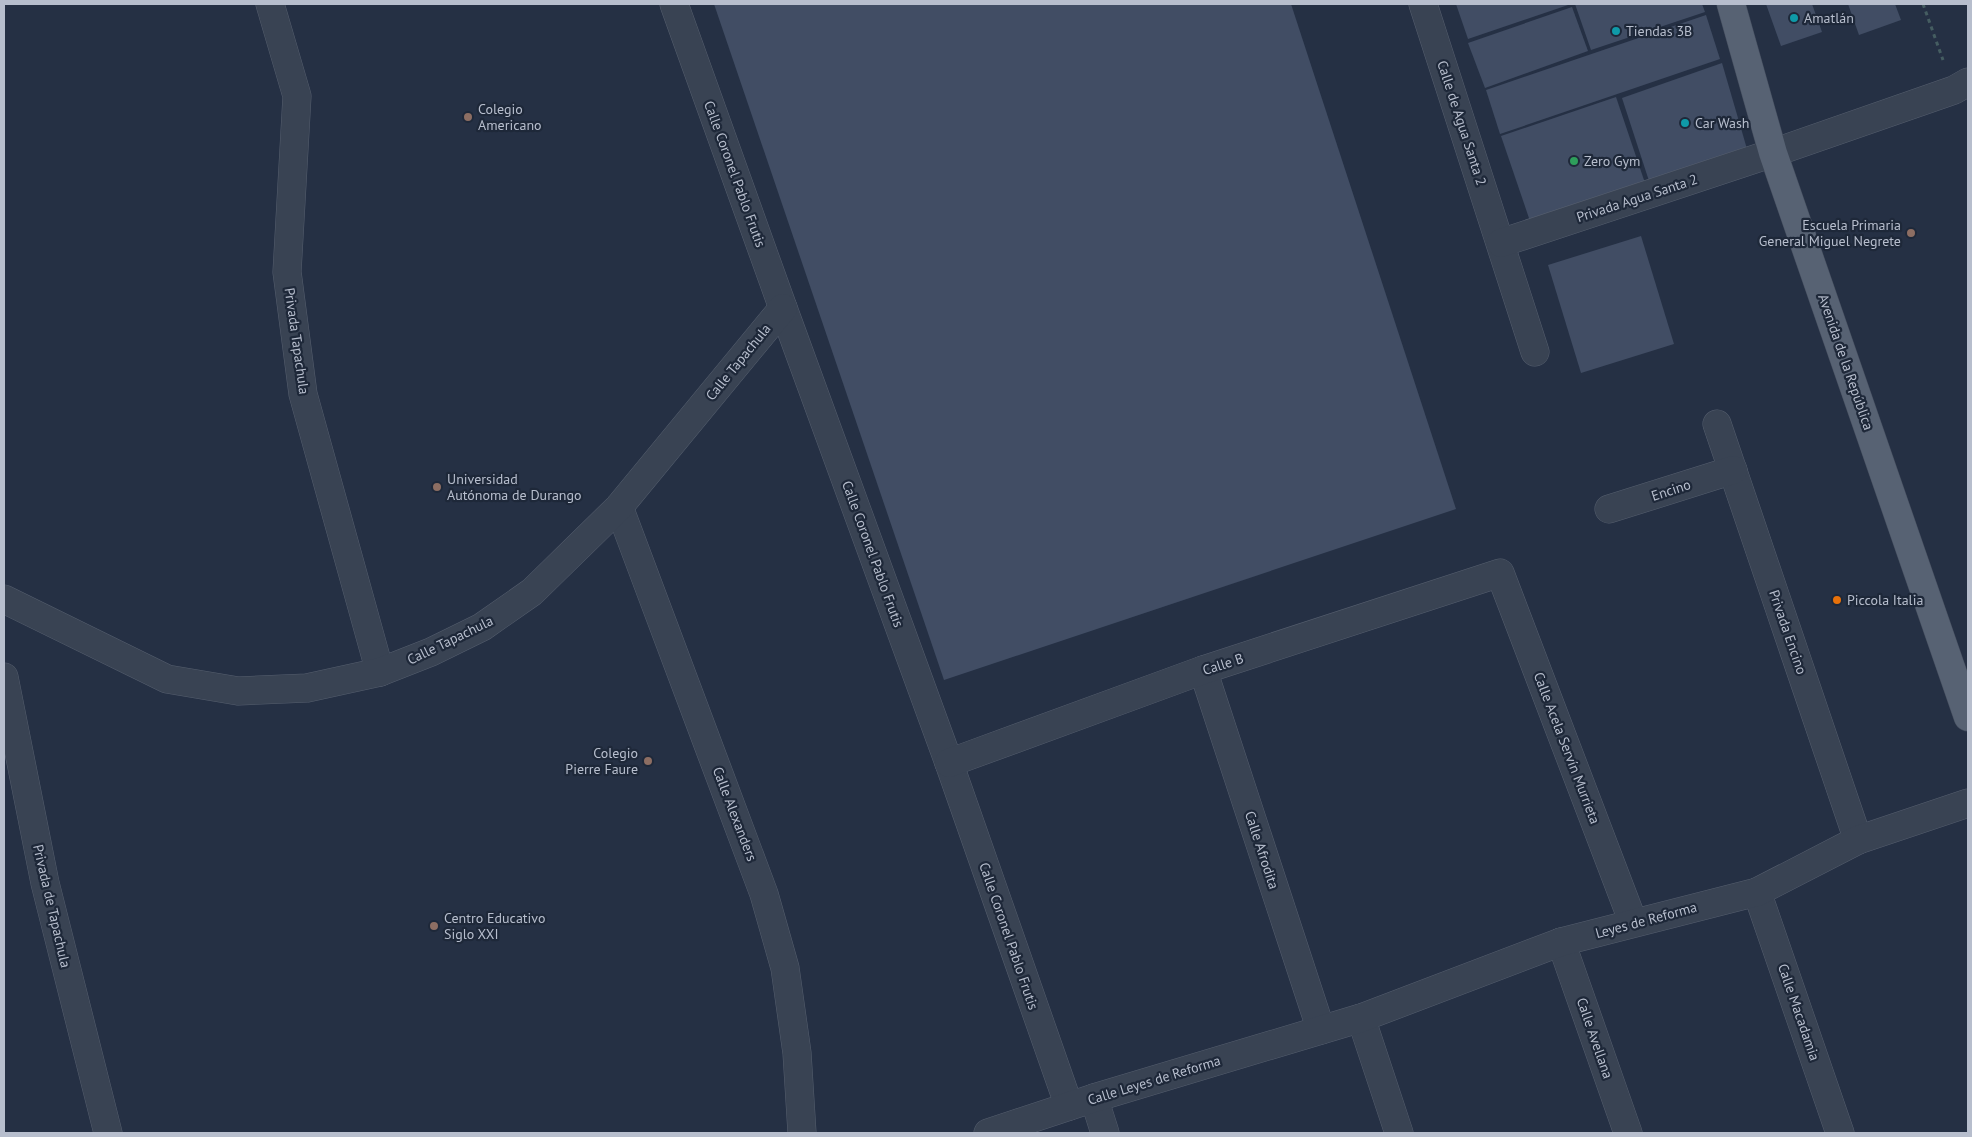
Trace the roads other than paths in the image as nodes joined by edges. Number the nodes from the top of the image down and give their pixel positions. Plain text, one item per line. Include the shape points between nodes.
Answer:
1 (270, 4) edge
2 (674, 4) edge
3 (1423, 4) edge
4 (1731, 4) edge
5 (1961, 86) edge
6 (1774, 153) junction
7 (1501, 243) junction
8 (783, 308) junction
9 (1535, 352) dead end
10 (1717, 424) dead end
11 (1733, 470) junction
12 (619, 507) junction
13 (1609, 509) dead end
14 (1500, 573) joint
15 (4, 599) edge
16 (1203, 670) junction
17 (380, 672) junction
18 (4, 677) edge
19 (1968, 717) edge
20 (949, 763) junction
21 (1968, 803) edge
22 (1858, 840) junction
23 (1757, 892) junction
24 (1633, 922) junction
25 (1561, 942) junction
26 (1361, 1018) junction
27 (1321, 1030) junction
28 (1081, 1102) junction
29 (108, 1133) edge
30 (802, 1133) edge
31 (988, 1133) edge
32 (1105, 1133) edge
33 (1399, 1133) edge
34 (1628, 1133) edge
35 (1840, 1133) edge

1 - 17 street, Privada Tapachula via 297,96 287,272 303,394
2 - 8 street, Calle Coronel Pablo Frutis
3 - 7 street, Calle de Agua Santa 2
4 - 6 main road, Avenida de la República
5 - 6 street, Privada Agua Santa 2
6 - 7 street, Privada Agua Santa 2
6 - 19 main road, Avenida de la República
7 - 9 street, Calle de Agua Santa 2
8 - 12 street, Calle Tapachula
8 - 20 street, Calle Coronel Pablo Frutis
10 - 11 street, Privada Encino
11 - 13 street, Encino
11 - 22 street, Privada Encino
12 - 17 street, Calle Tapachula via 532,592 482,627 432,652
12 - 30 street, Calle Alexanders via 767,903 786,968 797,1053
14 - 16 street, Calle B
14 - 24 street, Calle Acela Servín Murrieta
15 - 17 street, Calle Tapachula via 167,679 238,691 307,688
16 - 20 street, Calle B
16 - 27 street, Calle Afrodita
18 - 29 street, Privada de Tapachula via 45,883
20 - 28 street, Calle Coronel Pablo Frutis
21 - 22 street, Leyes de Reforma
22 - 23 street, Leyes de Reforma
23 - 24 street, Leyes de Reforma
23 - 35 street, Calle Macadamia
24 - 25 street, Leyes de Reforma
25 - 26 street, Leyes de Reforma
25 - 34 street, Calle Avellana
26 - 27 street, Leyes de Reforma
26 - 33 street
27 - 28 street, Calle Leyes de Reforma
28 - 31 street, Calle Leyes de Reforma
28 - 32 street, Calle Coronel Pablo Frutis

